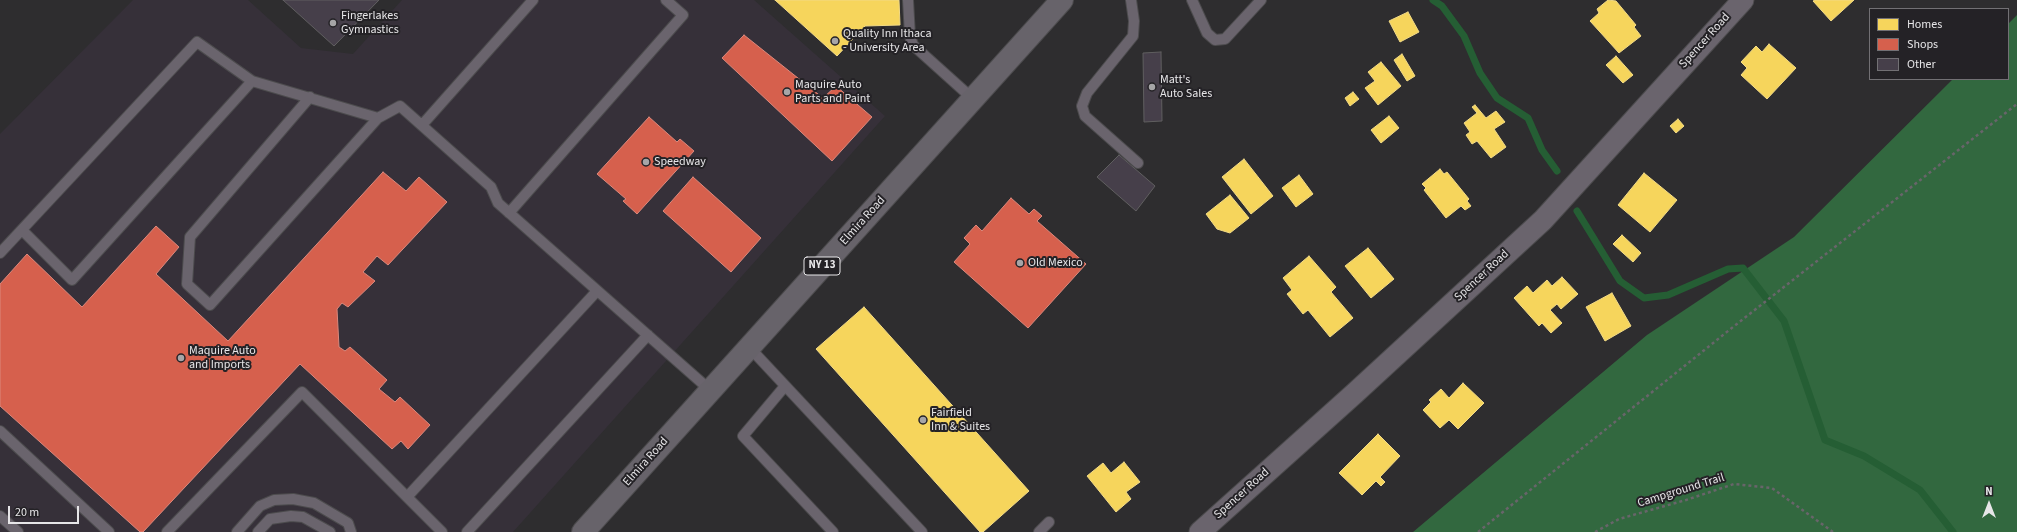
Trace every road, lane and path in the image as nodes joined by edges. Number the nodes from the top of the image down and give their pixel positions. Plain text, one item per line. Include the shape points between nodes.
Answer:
1 (533, 0) edge
2 (666, 0) edge
3 (908, 0) edge
4 (1131, 0) edge
5 (1192, 0) edge
6 (1261, 0) edge
7 (1743, 0) edge
8 (1058, 1) edge
9 (252, 80) junction
10 (310, 97) junction
11 (973, 99) junction
12 (2017, 104) edge
13 (378, 118) junction
14 (422, 125) junction
15 (1138, 163) dead end
16 (509, 213) junction
17 (22, 230) junction
18 (0, 254) edge
19 (597, 291) junction
20 (648, 335) junction
21 (749, 347) junction
22 (785, 386) junction
23 (710, 390) junction
24 (0, 431) edge
25 (407, 497) junction
26 (0, 516) edge
27 (1049, 522) dead end
28 (18, 532) edge
29 (109, 532) edge
30 (167, 532) edge
31 (237, 532) edge
32 (258, 532) edge
33 (330, 532) edge
34 (351, 532) edge
35 (442, 532) edge
36 (467, 532) edge
37 (583, 532) edge
38 (832, 532) edge
39 (922, 532) edge
40 (1039, 532) edge
41 (1200, 532) edge
42 (1478, 532) edge
43 (1595, 532) edge
44 (1833, 532) edge

1 - 14 lane
2 - 16 lane via 683,16
3 - 11 lane via 913,45
4 - 15 lane via 1133,36 1087,93 1082,106 1085,116
5 - 6 lane via 1207,33 1215,40 1225,39
7 - 41 street, Spencer Road via 1543,220
8 - 11 highway, Elmira Road / NY 13
9 - 10 lane
9 - 17 lane via 197,42
9 - 17 lane via 72,280
10 - 13 lane
10 - 13 lane via 190,237 187,284 210,305
11 - 21 highway, Elmira Road / NY 13
12 - 42 path
13 - 14 lane via 400,106
14 - 16 lane via 491,187 498,203
16 - 19 lane
17 - 18 lane
19 - 20 lane
19 - 25 lane
20 - 23 lane
20 - 36 lane
21 - 22 lane
21 - 23 highway, Elmira Road / NY 13
22 - 38 lane via 742,436
22 - 39 lane
23 - 37 highway, Elmira Road / NY 13
24 - 29 lane
25 - 30 lane via 302,392
25 - 35 lane
26 - 28 lane
27 - 40 lane
31 - 34 lane via 260,506 274,500 293,499 314,503 348,523
32 - 33 lane via 270,519 291,516 303,517
43 - 44 path, Campground Trail via 1619,519 1734,484 1772,488

